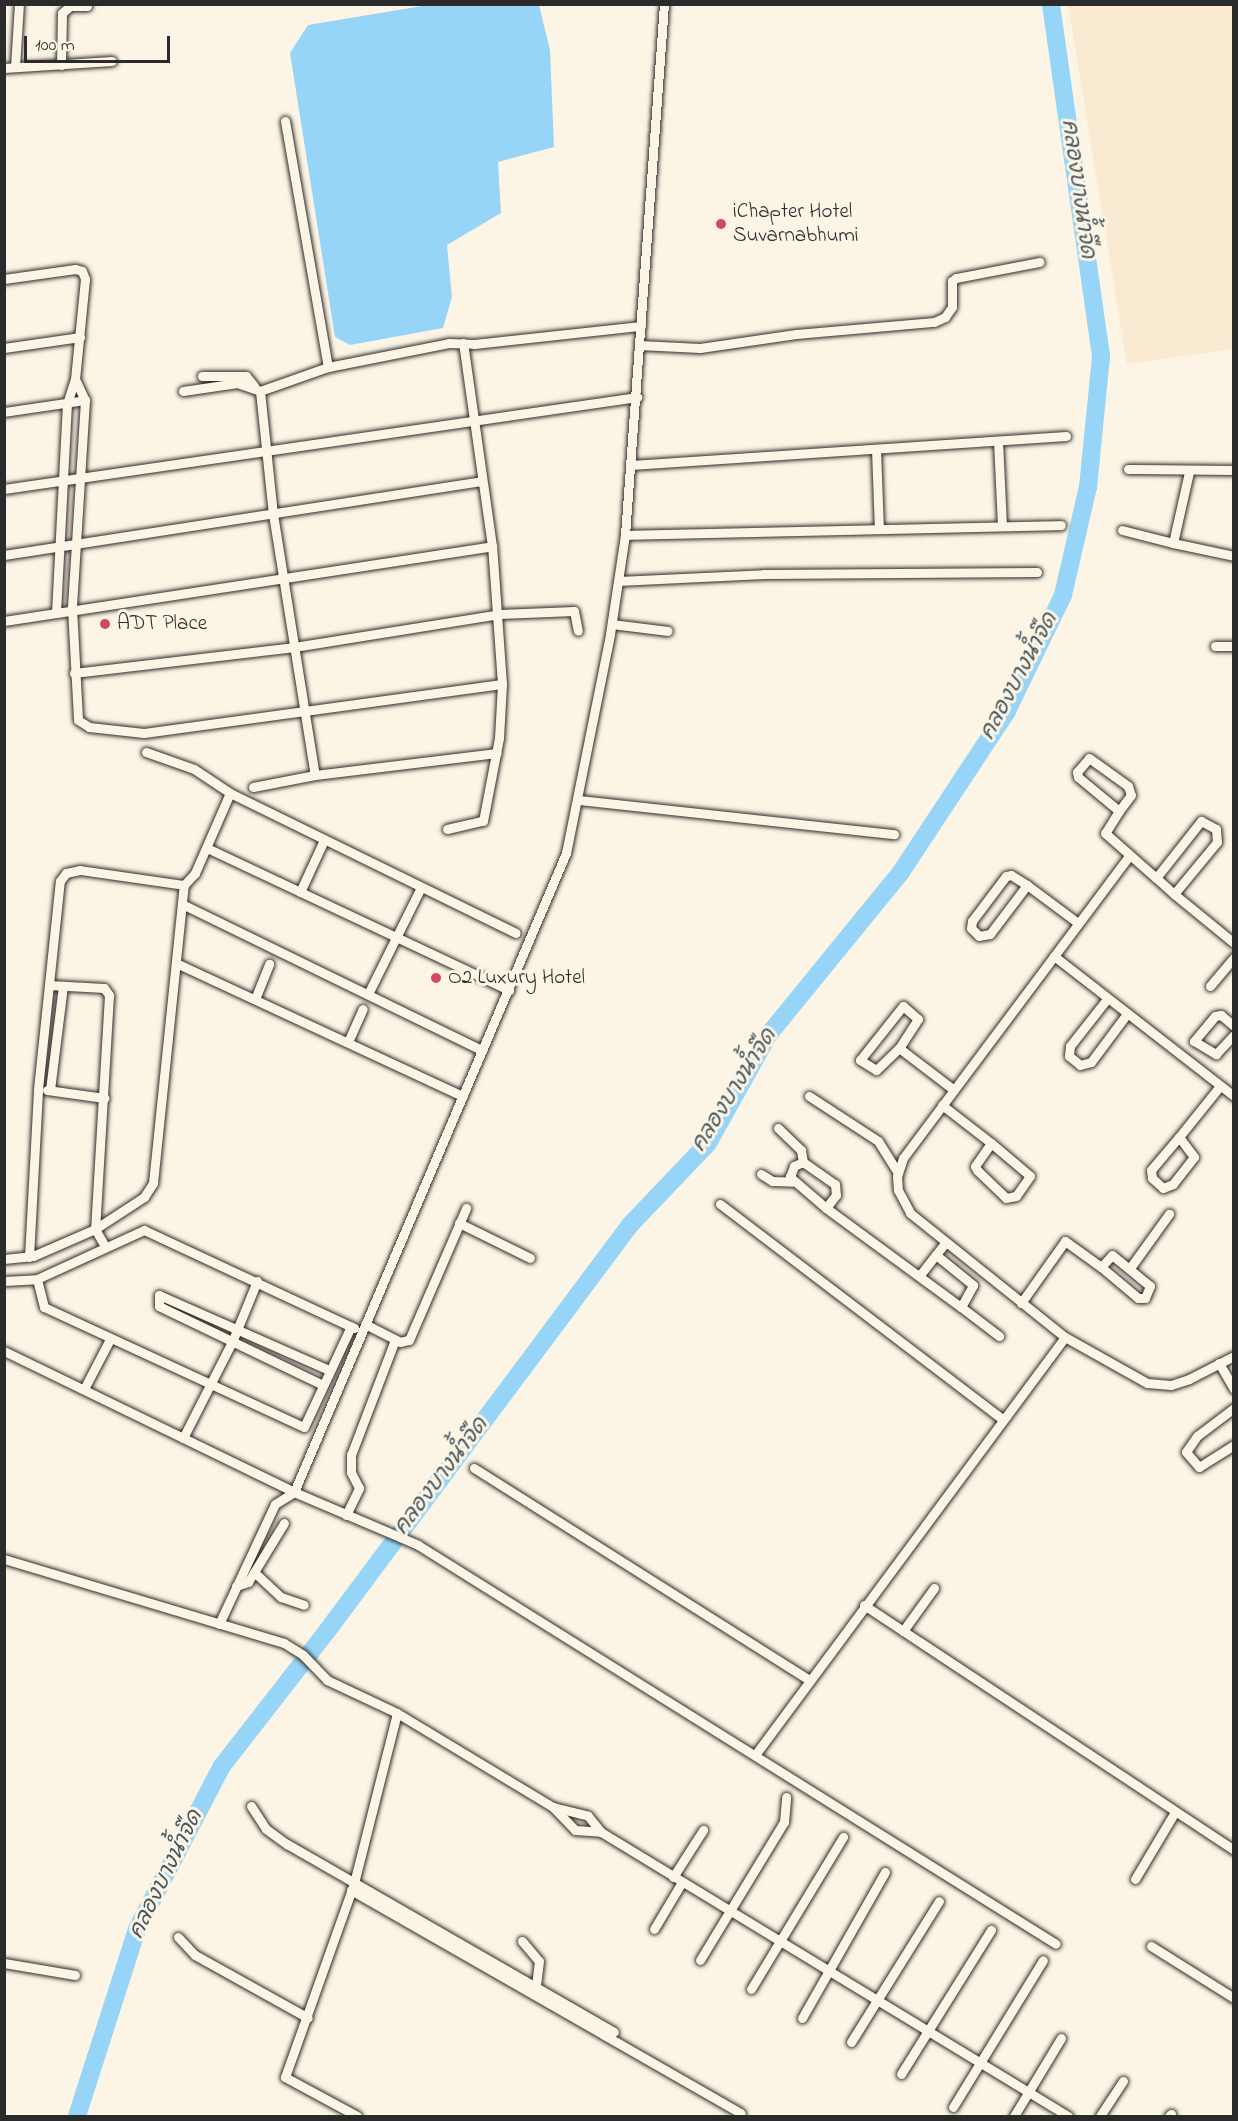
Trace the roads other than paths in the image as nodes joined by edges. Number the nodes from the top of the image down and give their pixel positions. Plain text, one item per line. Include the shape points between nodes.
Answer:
1 (19, 4) edge
2 (664, 4) edge
3 (87, 6) dead end
4 (112, 61) dead end
5 (61, 65) junction
6 (4, 68) edge
7 (15, 68) junction
8 (285, 121) dead end
9 (1039, 262) dead end
10 (4, 279) edge
11 (641, 326) junction
12 (80, 337) junction
13 (463, 343) junction
14 (639, 345) junction
15 (4, 348) edge
16 (328, 367) junction
17 (202, 376) dead end
18 (75, 379) junction
19 (257, 388) junction
20 (183, 391) dead end
21 (637, 397) junction
22 (85, 400) junction
23 (67, 402) junction
24 (4, 412) edge
25 (473, 421) junction
26 (1066, 436) dead end
27 (998, 441) junction
28 (876, 449) junction
29 (266, 451) junction
30 (631, 465) junction
31 (1128, 470) dead end
32 (1233, 470) edge
33 (1189, 472) junction
34 (80, 479) junction
35 (61, 481) junction
36 (481, 481) junction
37 (4, 489) edge
38 (273, 514) junction
39 (1061, 525) dead end
40 (1002, 526) junction
41 (879, 529) junction
42 (1122, 530) dead end
43 (625, 536) junction
44 (79, 542) junction
45 (1173, 543) junction
46 (492, 546) junction
47 (58, 547) junction
48 (4, 555) edge
49 (1233, 556) edge
50 (1037, 572) dead end
51 (283, 578) junction
52 (618, 581) junction
53 (72, 608) junction
54 (56, 611) junction
55 (499, 614) junction
56 (4, 621) edge
57 (612, 624) junction
58 (578, 630) dead end
59 (668, 631) dead end
60 (1215, 646) dead end
61 (1233, 646) edge
62 (294, 647) junction
63 (74, 673) junction
64 (502, 684) junction
65 (304, 712) junction
66 (146, 752) dead end
67 (497, 753) junction
68 (315, 775) junction
69 (253, 787) dead end
70 (230, 793) junction
71 (579, 800) junction
72 (1119, 811) junction
73 (447, 829) dead end
74 (894, 834) dead end
75 (324, 840) junction
76 (207, 848) junction
77 (1130, 856) junction
78 (1156, 878) junction
79 (184, 885) junction
80 (1027, 885) junction
81 (422, 887) junction
82 (300, 892) junction
83 (1174, 894) junction
84 (182, 904) junction
85 (1078, 923) junction
86 (516, 933) dead end
87 (398, 936) junction
88 (1233, 944) edge
89 (1054, 956) junction
90 (1233, 957) edge
91 (176, 963) junction
92 (269, 964) dead end
93 (49, 985) junction
94 (63, 986) junction
95 (1210, 986) dead end
96 (509, 990) junction
97 (368, 994) junction
98 (255, 999) junction
99 (1107, 999) junction
100 (363, 1009) dead end
101 (1126, 1015) junction
102 (1233, 1026) edge
103 (1233, 1035) edge
104 (1194, 1041) junction
105 (348, 1042) junction
106 (899, 1048) junction
107 (482, 1050) junction
108 (1180, 1055) junction
109 (1220, 1086) junction
110 (38, 1089) junction
111 (50, 1090) junction
112 (954, 1090) junction
113 (462, 1096) junction
114 (809, 1096) dead end
115 (1233, 1096) edge
116 (104, 1098) junction
117 (942, 1105) junction
118 (778, 1128) dead end
119 (1179, 1137) junction
120 (991, 1143) junction
121 (803, 1162) junction
122 (898, 1173) junction
123 (761, 1174) dead end
124 (795, 1182) junction
125 (720, 1204) dead end
126 (466, 1208) dead end
127 (826, 1208) junction
128 (1169, 1214) dead end
129 (459, 1223) junction
130 (95, 1229) junction
131 (945, 1243) junction
132 (105, 1246) junction
133 (936, 1255) junction
134 (29, 1257) junction
135 (530, 1258) dead end
136 (4, 1259) edge
137 (1101, 1267) junction
138 (1130, 1268) junction
139 (920, 1275) junction
140 (37, 1279) junction
141 (4, 1281) edge
142 (257, 1281) junction
143 (1021, 1303) junction
144 (961, 1307) junction
145 (351, 1326) junction
146 (364, 1328) junction
147 (238, 1330) junction
148 (999, 1336) dead end
149 (1065, 1337) junction
150 (111, 1339) junction
151 (395, 1340) junction
152 (232, 1342) junction
153 (4, 1350) edge
154 (1233, 1356) edge
155 (1219, 1363) junction
156 (329, 1370) junction
157 (209, 1385) junction
158 (323, 1385) junction
159 (84, 1389) junction
160 (1233, 1389) edge
161 (1233, 1408) edge
162 (1002, 1419) junction
163 (183, 1438) junction
164 (1233, 1445) edge
165 (474, 1468) dead end
166 (293, 1493) junction
167 (346, 1515) junction
168 (284, 1523) dead end
169 (4, 1559) edge
170 (254, 1572) junction
171 (236, 1586) junction
172 (934, 1588) dead end
173 (304, 1605) dead end
174 (864, 1605) junction
175 (219, 1624) junction
176 (903, 1631) junction
177 (809, 1680) junction
178 (397, 1713) junction
179 (754, 1755) junction
180 (786, 1797) dead end
181 (251, 1806) dead end
182 (553, 1807) junction
183 (1175, 1812) junction
184 (702, 1830) dead end
185 (601, 1832) junction
186 (843, 1838) dead end
187 (1233, 1850) edge
188 (885, 1872) dead end
189 (673, 1877) junction
190 (1135, 1879) dead end
191 (682, 1882) junction
192 (353, 1886) junction
193 (939, 1901) dead end
194 (729, 1910) junction
195 (654, 1929) dead end
196 (991, 1930) dead end
197 (178, 1937) dead end
198 (779, 1939) junction
199 (522, 1941) dead end
200 (1056, 1944) dead end
201 (1151, 1946) dead end
202 (700, 1960) dead end
203 (1043, 1960) dead end
204 (4, 1963) edge
205 (828, 1968) junction
206 (75, 1975) dead end
207 (536, 1986) junction
208 (752, 1989) dead end
209 (1233, 1998) edge
210 (878, 1999) junction
211 (308, 2018) junction
212 (802, 2018) dead end
213 (928, 2030) junction
214 (614, 2032) dead end
215 (1061, 2038) dead end
216 (851, 2042) dead end
217 (980, 2063) junction
218 (901, 2074) dead end
219 (1123, 2081) dead end
220 (1028, 2093) junction
221 (953, 2107) dead end
222 (741, 2113) dead end
223 (357, 2116) edge
224 (1014, 2116) edge
225 (1068, 2116) edge
226 (1100, 2116) edge

1 - 7 street
2 - 11 street
3 - 5 street via 70,6 62,13
4 - 5 street
5 - 7 street
6 - 7 street
8 - 16 street
9 - 14 street via 956,278 952,281 952,307 945,317 934,322 796,334 700,348
10 - 12 street via 75,269 82,272 85,279
11 - 13 street
11 - 14 street
12 - 15 street
12 - 18 street
13 - 16 street
13 - 25 street
14 - 21 street
16 - 19 street
17 - 19 street via 246,376
18 - 22 street
18 - 23 street
19 - 20 street via 237,383
19 - 29 street
21 - 25 street
21 - 30 street
22 - 23 street
22 - 34 street
23 - 24 street
23 - 35 street
25 - 29 street
25 - 36 street
26 - 27 street
27 - 28 street
27 - 40 street
28 - 30 street
28 - 41 street
29 - 34 street
29 - 38 street
30 - 43 street
31 - 33 street
32 - 33 street
33 - 45 street
34 - 35 street
34 - 44 street
35 - 37 street
35 - 47 street
36 - 38 street
36 - 46 street
38 - 44 street
38 - 51 street
39 - 40 street
40 - 41 street
41 - 43 street
42 - 45 street
43 - 52 street
44 - 47 street
44 - 53 street
45 - 49 street
46 - 51 street
46 - 55 street
47 - 48 street
47 - 54 street
50 - 52 street via 764,574
51 - 53 street
51 - 62 street
52 - 57 street
53 - 54 street
53 - 63 street
54 - 56 street
55 - 58 street via 574,611
55 - 62 street
55 - 64 street
57 - 59 street
57 - 71 street
60 - 61 street
62 - 63 street
62 - 65 street
63 - 65 street via 78,720 89,727 118,732 144,733
64 - 65 street
64 - 67 street
65 - 68 street
66 - 70 street via 194,769
67 - 68 street
67 - 73 street via 483,821
68 - 69 street
70 - 75 street
70 - 76 street
71 - 74 street
71 - 96 street via 551,894
72 - 72 street via 1131,795 1128,786 1094,759 1084,761 1077,777
72 - 77 street via 1105,833
75 - 81 street
75 - 82 street
76 - 79 street via 195,873
76 - 82 street
77 - 78 street
77 - 85 street
78 - 83 street
78 - 83 street via 1200,821 1211,825 1218,834 1217,842
79 - 84 street
79 - 93 street via 80,870 66,873 60,881
80 - 80 street via 1006,876 972,921 974,932 984,937 990,934
80 - 85 street
81 - 86 street
81 - 87 street
82 - 87 street
83 - 88 street
84 - 91 street
84 - 97 street
85 - 89 street
87 - 96 street
87 - 97 street
89 - 99 street
89 - 112 street
90 - 95 street
91 - 98 street
91 - 130 street via 153,1183 144,1197
92 - 98 street
93 - 94 street
93 - 110 street
94 - 111 street
94 - 116 street via 108,990
96 - 107 street
97 - 107 street
98 - 105 street
99 - 101 street
99 - 101 street via 1070,1046 1069,1056 1080,1065 1091,1062
100 - 105 street
101 - 108 street
102 - 104 street via 1221,1015 1215,1016
103 - 104 street via 1216,1054
104 - 108 street
105 - 113 street
106 - 106 street via 918,1019 903,1006 860,1060 876,1070
106 - 112 street
107 - 113 street
108 - 109 street
109 - 115 street
109 - 119 street
110 - 111 street
110 - 134 street
111 - 116 street
112 - 117 street
113 - 146 street
114 - 122 street via 878,1141
116 - 130 street
117 - 120 street
117 - 122 street via 903,1158
118 - 121 street via 801,1150
119 - 119 street via 1151,1170 1152,1178 1163,1188 1173,1184 1194,1157
120 - 120 street via 1030,1176 1016,1196 1006,1198 976,1170
121 - 124 street via 790,1172
121 - 127 street via 835,1184 837,1195
122 - 131 street via 902,1201 910,1213
123 - 124 street via 772,1181
124 - 127 street
125 - 162 street
126 - 129 street
127 - 139 street
128 - 138 street
129 - 135 street
129 - 151 street via 409,1340
130 - 132 street
130 - 134 street
131 - 133 street
131 - 143 street
132 - 140 street
132 - 142 street via 144,1230
133 - 139 street
133 - 144 street via 973,1285
134 - 136 street
137 - 138 street via 1114,1255
137 - 138 street via 1138,1298 1145,1298 1150,1286
137 - 143 street via 1065,1241
139 - 144 street
140 - 141 street
140 - 150 street via 44,1307
142 - 145 street
142 - 147 street
143 - 149 street
144 - 148 street
145 - 146 street
145 - 156 street
146 - 151 street
146 - 166 street
147 - 152 street
147 - 152 street via 159,1295 159,1306
147 - 156 street
149 - 155 street via 1122,1371 1158,1386 1189,1379
149 - 162 street
150 - 157 street
150 - 159 street
151 - 167 street via 351,1455 351,1472 359,1488
152 - 157 street
152 - 158 street
153 - 159 street
154 - 155 street
155 - 160 street
156 - 158 street
157 - 158 street via 304,1427
157 - 163 street
159 - 163 street
161 - 164 street via 1197,1436 1186,1452 1199,1467
162 - 174 street
163 - 166 street
165 - 177 street
166 - 167 street
166 - 171 street via 278,1501
167 - 179 street via 418,1545
168 - 170 street
169 - 175 street
170 - 171 street via 245,1585
170 - 173 street via 281,1597
171 - 175 street
172 - 176 street
174 - 176 street
174 - 177 street
175 - 178 street via 284,1643 356,1696
176 - 183 street
177 - 179 street
178 - 182 street
178 - 192 street
179 - 200 street
180 - 194 street via 784,1822
181 - 192 street via 272,1834
182 - 185 street via 580,1811
182 - 185 street via 575,1830
183 - 187 street
183 - 190 street
184 - 189 street
185 - 189 street
186 - 198 street
188 - 205 street
189 - 191 street
191 - 194 street
191 - 195 street
192 - 207 street
192 - 211 street
192 - 222 street
193 - 210 street
194 - 198 street
194 - 202 street
196 - 213 street
197 - 211 street via 195,1955
198 - 205 street
198 - 208 street
199 - 207 street via 539,1960
201 - 209 street
203 - 217 street
204 - 206 street
205 - 210 street
205 - 212 street
207 - 214 street
210 - 213 street
210 - 216 street
211 - 223 street via 285,2077
213 - 217 street
213 - 218 street
215 - 220 street
217 - 220 street
217 - 221 street
219 - 226 street
220 - 224 street
220 - 225 street

